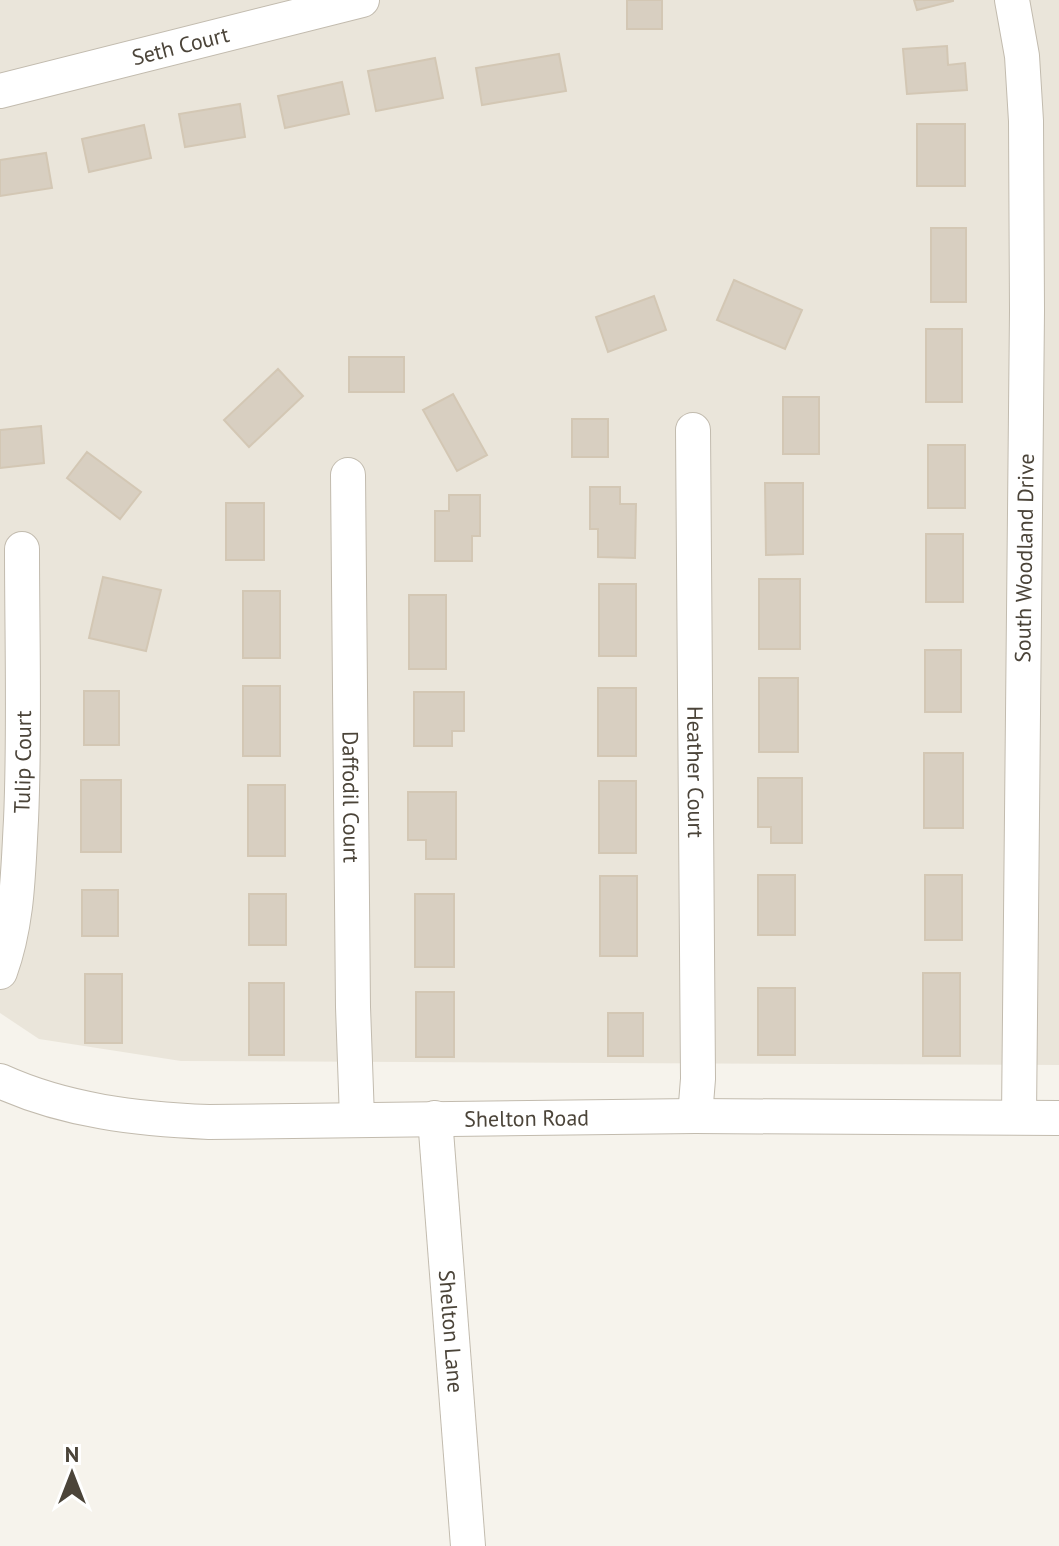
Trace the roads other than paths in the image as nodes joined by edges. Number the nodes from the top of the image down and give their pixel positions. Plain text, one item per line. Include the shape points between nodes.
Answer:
1 (362, 0) edge
2 (1012, 0) edge
3 (0, 91) edge
4 (693, 430) dead end
5 (348, 475) dead end
6 (22, 549) dead end
7 (0, 972) edge
8 (0, 1081) edge
9 (695, 1116) junction
10 (1019, 1117) junction
11 (357, 1118) junction
12 (435, 1118) junction
13 (1059, 1118) edge
14 (468, 1546) edge

1 - 3 street, Seth Court
2 - 10 street, South Woodland Drive via 1026,121
4 - 9 street, Heather Court
5 - 11 street, Daffodil Court
6 - 7 street, Tulip Court via 23,773 17,906
8 - 11 street, Shelton Road via 81,1109 162,1120
9 - 10 street, Shelton Road
9 - 12 street, Shelton Road
10 - 13 street, Shelton Road
11 - 12 street, Shelton Road
12 - 14 street, Shelton Lane

